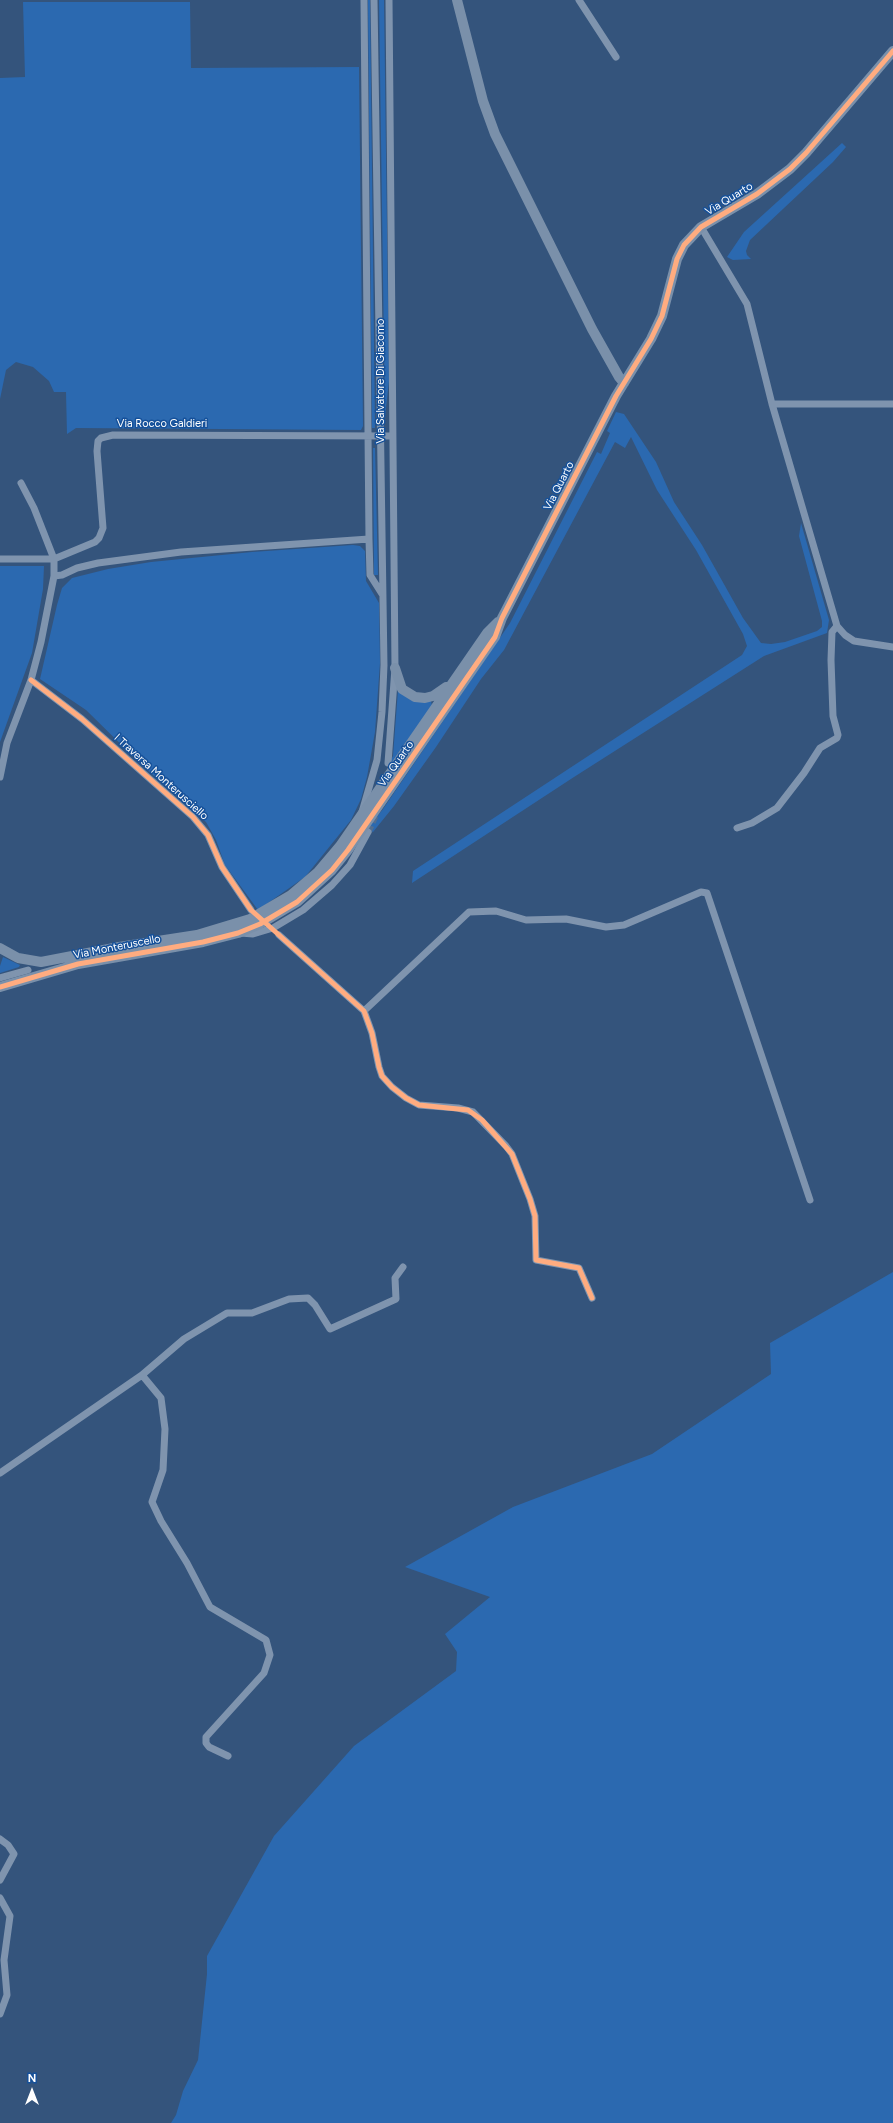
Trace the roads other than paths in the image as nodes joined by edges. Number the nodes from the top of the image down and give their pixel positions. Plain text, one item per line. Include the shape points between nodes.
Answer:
1 (364, 0) edge
2 (374, 0) edge
3 (389, 0) edge
4 (457, 0) edge
5 (579, 0) edge
6 (893, 50) edge
7 (616, 57) dead end
8 (701, 227) junction
9 (624, 383) junction
10 (772, 404) junction
11 (893, 404) edge
12 (368, 436) junction
13 (380, 436) junction
14 (392, 436) junction
15 (21, 483) dead end
16 (369, 539) junction
17 (0, 559) edge
18 (54, 559) junction
19 (54, 576) junction
20 (383, 595) junction
21 (502, 618) junction
22 (837, 626) junction
23 (893, 647) edge
24 (395, 668) junction
25 (31, 680) junction
26 (452, 684) junction
27 (388, 763) dead end
28 (0, 778) edge
29 (362, 812) junction
30 (737, 828) dead end
31 (368, 832) tunnel mouth
32 (251, 910) dead end
33 (238, 933) junction
34 (279, 935) dead end
35 (0, 948) edge
36 (28, 970) dead end
37 (0, 978) edge
38 (0, 987) edge
39 (364, 1012) junction
40 (810, 1200) dead end
41 (403, 1267) dead end
42 (592, 1298) dead end
43 (142, 1376) junction
44 (0, 1473) edge
45 (228, 1756) dead end
46 (0, 1839) edge
47 (0, 1880) edge
48 (0, 1898) edge
49 (0, 2014) edge

1 - 12 street, Via Salvatore Di Giacomo
2 - 13 street, Via Salvatore Di Giacomo
3 - 14 street, Via Salvatore Di Giacomo
4 - 9 street via 483,101 495,134 592,329
5 - 7 street
6 - 8 street, Via Quarto via 790,169 757,194
8 - 9 street, Via Quarto via 680,252 659,322 646,350
8 - 10 street via 747,304
9 - 21 street, Via Quarto
10 - 11 street
10 - 22 street
12 - 13 street, Via Rocco Galdieri
12 - 16 street, Via Salvatore Di Giacomo
12 - 18 street, Via Rocco Galdieri via 105,436 96,446 104,523 102,533 89,545
13 - 14 street, Via Rocco Galdieri
13 - 20 street, Via Salvatore Di Giacomo
14 - 24 street, Via Salvatore Di Giacomo
15 - 18 street
16 - 19 street via 181,552 98,563
16 - 20 street, Via Salvatore Di Giacomo via 370,575
17 - 18 street
18 - 19 street
19 - 25 street
20 - 29 street, Via Salvatore Di Giacomo via 382,712 377,760
21 - 26 street, Via Quarto via 487,634
21 - 33 street, Via Quarto via 494,637 339,862 297,902 260,924
22 - 23 street via 854,641
22 - 30 street via 832,632 831,660 833,716 837,738 820,748 778,808 752,823
24 - 26 street via 402,689 415,697 433,696
24 - 27 street, Via Salvatore Di Giacomo
25 - 28 street via 7,743
25 - 32 street, I Traversa Monterusciello via 82,719 193,817 208,835 222,867
26 - 29 street, Via Quarto
29 - 35 street, Via Quarto via 329,860 305,884 275,905 235,924 197,935 41,962 18,958
31 - 33 street via 350,865 303,910 273,928 253,934
33 - 38 street, Via Monteruscello via 203,942 78,964
34 - 39 street
36 - 37 street
39 - 40 street via 470,912 496,911 526,920 566,919 606,927 624,926 701,892 707,893
39 - 42 street via 372,1033 382,1076 392,1087 419,1105 458,1108 473,1112 506,1146 512,1154 535,1216 536,1260 580,1268
41 - 43 street via 395,1278 396,1299 330,1328 308,1298 289,1299 252,1313 227,1313 184,1339
43 - 44 street
43 - 45 street via 161,1398 165,1429 163,1470 152,1502 188,1563 210,1607 266,1640 270,1655 264,1673 206,1737 209,1747
46 - 47 street via 14,1854
48 - 49 street via 10,1916 4,1960 7,1995

